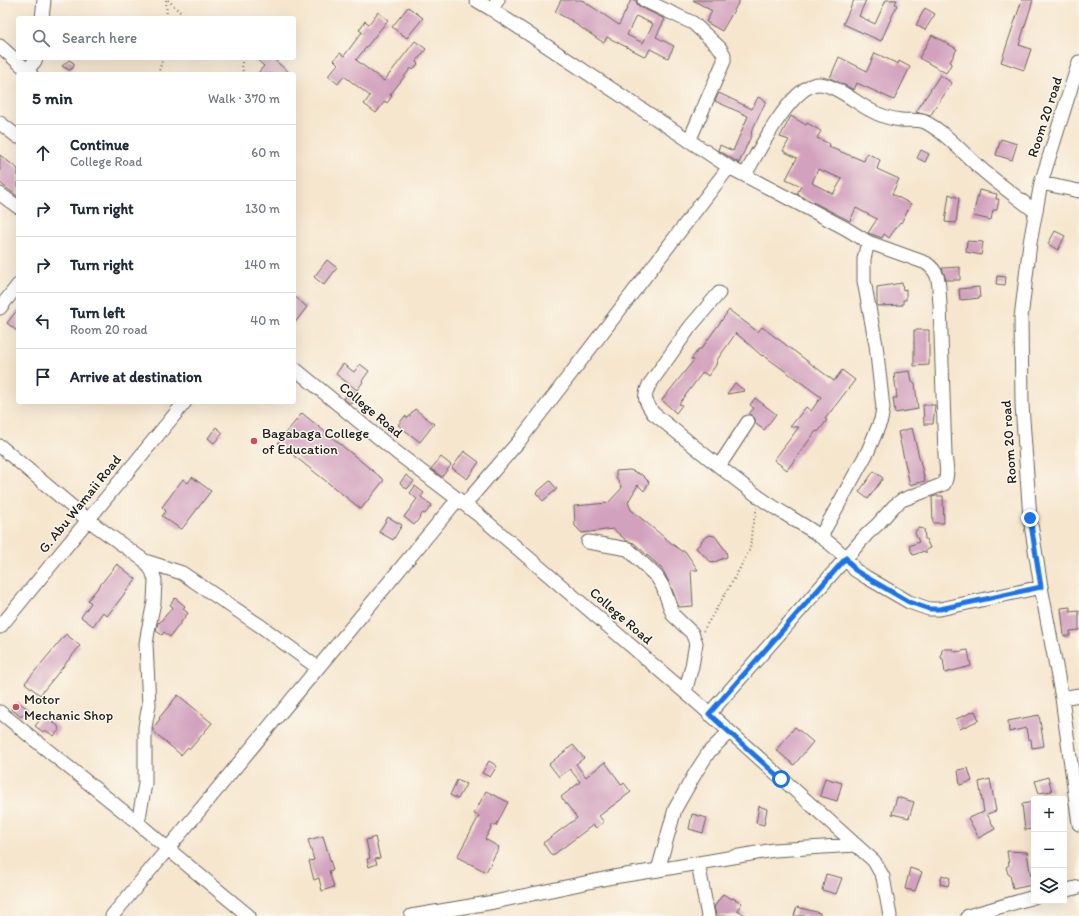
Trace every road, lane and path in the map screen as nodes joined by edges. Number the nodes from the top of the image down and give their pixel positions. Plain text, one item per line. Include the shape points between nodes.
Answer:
1 (44, 0) edge
2 (167, 0) edge
3 (476, 0) edge
4 (644, 0) edge
5 (495, 4) edge
6 (182, 14) dead end
7 (42, 16) edge
8 (167, 16) edge
9 (0, 46) edge
10 (36, 60) edge
11 (162, 60) edge
12 (242, 62) dead end
13 (1079, 62) edge
14 (29, 72) edge
15 (159, 72) edge
16 (243, 72) edge
17 (0, 123) edge
18 (16, 135) edge
19 (689, 141) junction
20 (729, 167) junction
21 (745, 175) junction
22 (1041, 183) junction
23 (1079, 191) edge
24 (0, 194) edge
25 (16, 206) edge
26 (1036, 212) junction
27 (868, 242) junction
28 (16, 288) edge
29 (719, 293) dead end
30 (0, 308) edge
31 (296, 370) edge
32 (183, 404) edge
33 (748, 422) dead end
34 (0, 446) edge
35 (719, 466) junction
36 (759, 497) junction
37 (462, 501) junction
38 (88, 520) junction
39 (821, 536) junction
40 (588, 542) dead end
41 (846, 558) junction
42 (146, 561) junction
43 (1041, 587) junction
44 (0, 627) edge
45 (696, 643) junction
46 (318, 668) junction
47 (685, 692) junction
48 (1079, 695) edge
49 (1062, 698) junction
50 (0, 712) edge
51 (709, 714) junction
52 (729, 732) junction
53 (138, 823) junction
54 (1079, 824) edge
55 (856, 845) junction
56 (168, 849) junction
57 (698, 863) junction
58 (658, 870) junction
59 (1079, 888) edge
60 (1067, 890) edge
61 (1031, 898) edge
62 (112, 916) edge
63 (249, 916) edge
64 (411, 916) edge
65 (708, 916) edge
66 (890, 916) edge
67 (968, 916) edge

1 - 7 street
2 - 6 path
2 - 8 path
3 - 5 street
4 - 19 street via 693,23 724,55 724,61
5 - 19 street
9 - 14 street
10 - 14 street
11 - 15 path
12 - 16 path
13 - 22 street, Room 20 road
17 - 18 street
19 - 20 street
20 - 21 street
20 - 37 street via 520,440
21 - 26 street via 771,128 804,89 815,84 827,85 871,111 902,120 924,122 937,129 980,168
21 - 27 street
22 - 23 street
22 - 26 street, Room 20 road
24 - 25 street
26 - 43 street, Room 20 road via 1021,318 1022,405 1029,503
27 - 39 street via 864,259 864,281 876,345 883,408 881,420 868,451
27 - 41 street via 926,263 937,273 947,470 944,484 902,500 894,506
28 - 30 street
29 - 35 street via 690,327 649,385 645,396 646,403 653,413
31 - 37 street, College Road via 396,452
32 - 38 street, G. Abu Wamaii Road
33 - 35 street
34 - 38 street
35 - 36 street
36 - 39 street
36 - 45 path via 750,549
37 - 46 street
37 - 47 street, College Road
38 - 42 street
38 - 44 street, G. Abu Wamaii Road
39 - 41 street
40 - 45 street via 628,549 657,577 674,615 692,633
41 - 43 street via 855,570 866,577 909,602 929,609 940,609
41 - 51 street
42 - 46 street via 182,573
42 - 53 street via 155,580 154,602 146,644 149,705 145,727 145,784
43 - 49 street, Room 20 road
45 - 47 street
46 - 56 street
47 - 51 street, College Road
48 - 49 street
49 - 54 street, Room 20 road
50 - 53 street
51 - 52 street, College Road
52 - 55 street, College Road
52 - 58 street via 709,752 675,809
53 - 56 street
55 - 57 street via 774,850
55 - 66 street, College Road via 874,861 883,877
56 - 62 street
56 - 63 street
57 - 58 street
57 - 65 street
58 - 64 street
59 - 60 street
61 - 67 street

